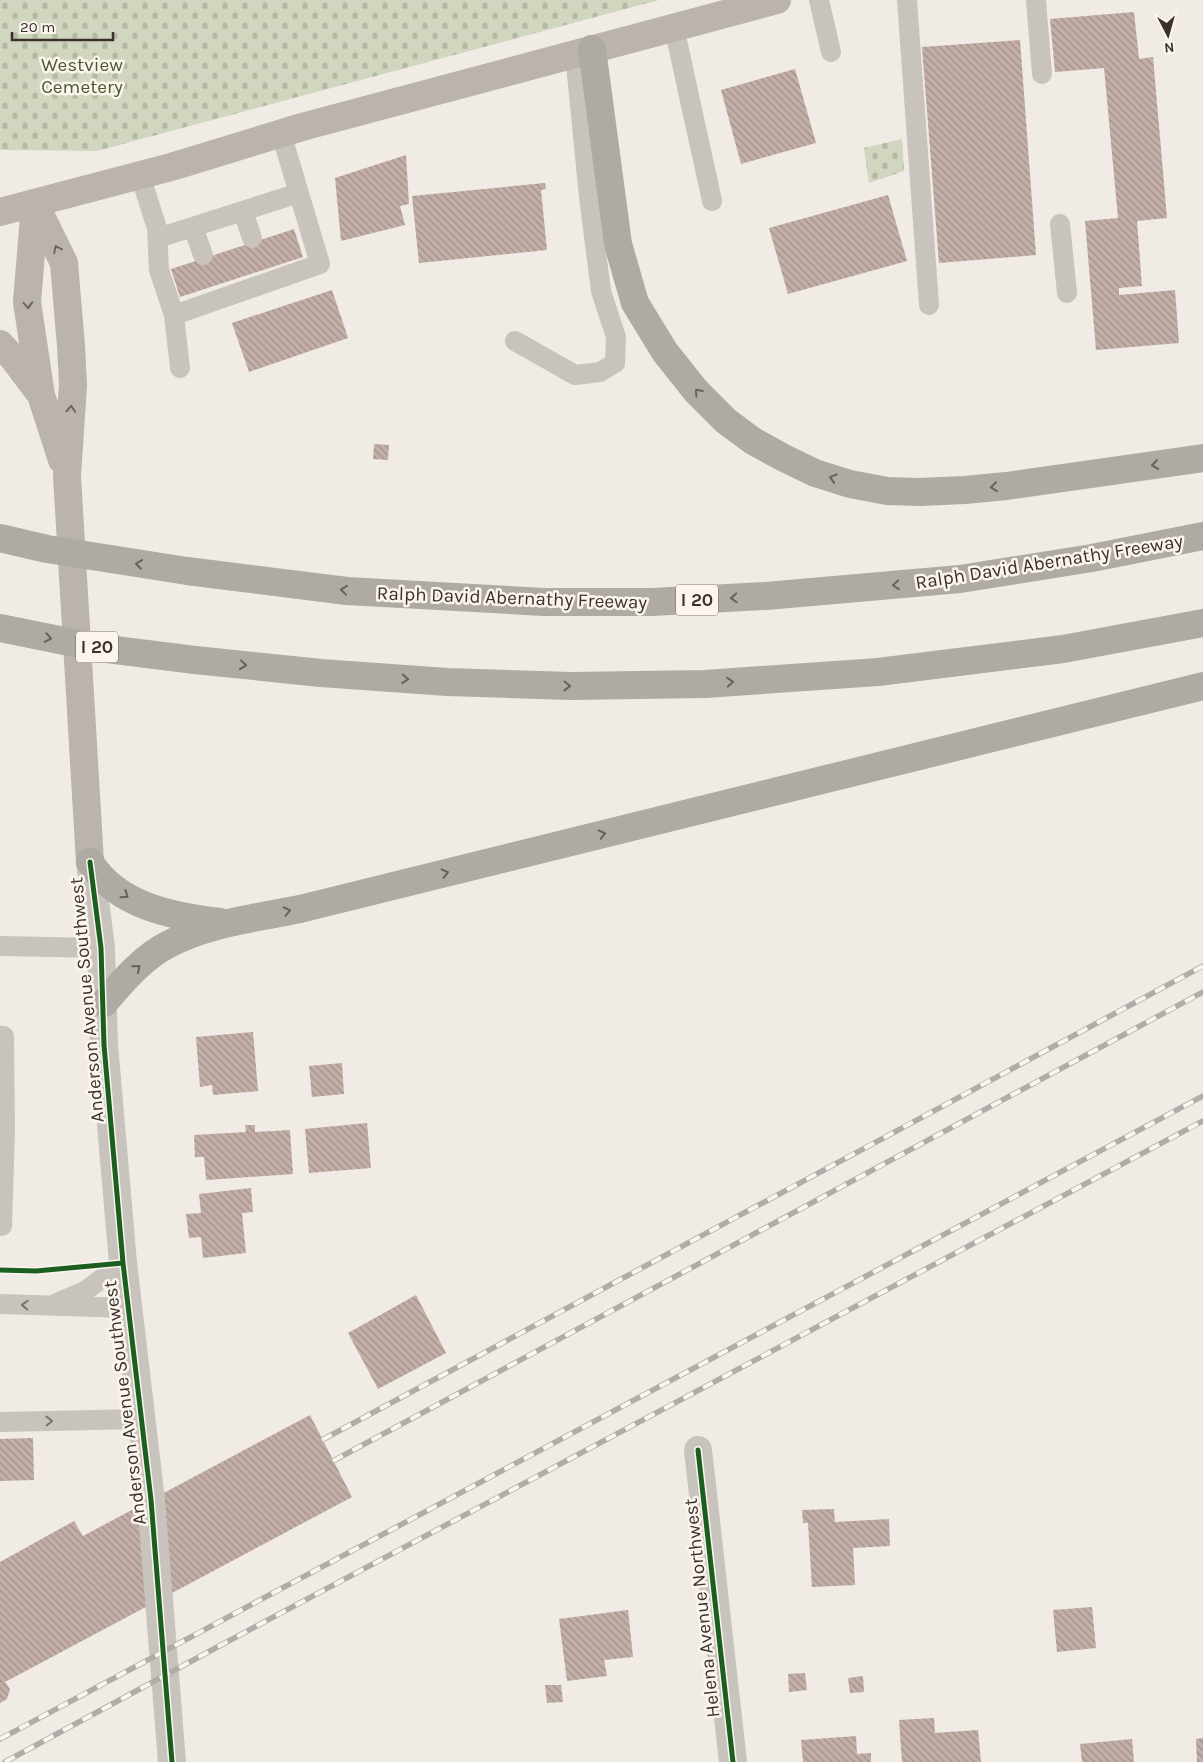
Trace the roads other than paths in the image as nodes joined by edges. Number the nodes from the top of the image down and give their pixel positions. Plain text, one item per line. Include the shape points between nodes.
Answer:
1 (778, 0) edge
2 (819, 0) edge
3 (906, 0) edge
4 (1036, 0) edge
5 (674, 27) junction
6 (583, 52) junction
7 (831, 52) dead end
8 (1042, 74) dead end
9 (281, 133) junction
10 (140, 175) junction
11 (299, 192) junction
12 (0, 193) edge
13 (712, 201) dead end
14 (35, 204) junction
15 (243, 211) junction
16 (0, 212) edge
17 (1060, 224) dead end
18 (193, 227) junction
19 (158, 238) junction
20 (252, 238) dead end
21 (203, 255) dead end
22 (1067, 293) dead end
23 (928, 305) dead end
24 (174, 315) junction
25 (515, 342) dead end
26 (0, 344) edge
27 (180, 368) dead end
28 (41, 395) junction
29 (1203, 458) edge
30 (67, 476) junction
31 (1203, 536) edge
32 (0, 538) edge
33 (1203, 623) edge
34 (0, 628) edge
35 (1203, 686) edge
36 (90, 862) junction
37 (230, 923) junction
38 (0, 946) edge
39 (101, 948) junction
40 (104, 1003) junction
41 (0, 1036) edge
42 (2, 1132) edge
43 (2, 1226) dead end
44 (123, 1262) junction
45 (0, 1304) edge
46 (51, 1306) junction
47 (127, 1308) junction
48 (143, 1419) junction
49 (0, 1422) edge
50 (698, 1450) dead end
51 (172, 1762) edge
52 (733, 1762) edge

1 - 5 main road
2 - 7 lane
3 - 23 lane
4 - 8 lane
5 - 6 main road
5 - 13 lane
6 - 9 main road
6 - 25 lane via 589,197 602,291 616,337 615,363 600,372 575,375
29 -> 6 highway via 1006,486 920,492 850,484 815,473 753,441 726,421 696,391 635,303 618,244
9 - 10 main road
9 - 11 lane
10 - 14 main road
10 - 19 lane
11 - 15 lane
11 - 24 lane via 320,264 264,275 216,291
12 - 14 main road
14 - 16 main road
14 -> 28 main road, Anderson Avenue Southwest via 27,302
30 -> 14 main road, Anderson Avenue Southwest via 73,385 64,263
15 - 18 lane
15 - 20 lane
17 - 22 lane
18 - 19 lane
18 - 21 lane
19 - 24 lane via 159,270
24 - 27 lane
26 - 28 main road
28 - 30 main road, Anderson Avenue Southwest
30 - 36 main road, Anderson Avenue Southwest
31 -> 32 highway, Ralph David Abernathy Freeway / I 20 via 960,579 766,596 652,602 544,602 347,591 187,571
34 -> 33 highway, I 20 via 99,648 321,673 571,686 705,684 878,672 1063,649
37 -> 35 highway
36 -> 37 highway via 97,874 136,903 182,918
36 - 39 street, Anderson Avenue Southwest
40 -> 37 highway via 127,976 169,944 196,932
38 - 39 lane
39 - 40 street, Anderson Avenue Southwest
40 - 44 street, Anderson Avenue Southwest via 104,1045
41 - 42 lane via 4,1036
42 - 43 lane
44 - 46 lane via 85,1291
44 - 47 street, Anderson Avenue Southwest
46 -> 45 lane
46 - 47 lane
47 - 48 street, Anderson Avenue Southwest
49 -> 48 lane
48 - 51 street, Anderson Avenue Southwest
50 - 52 street, Helena Avenue Northwest

